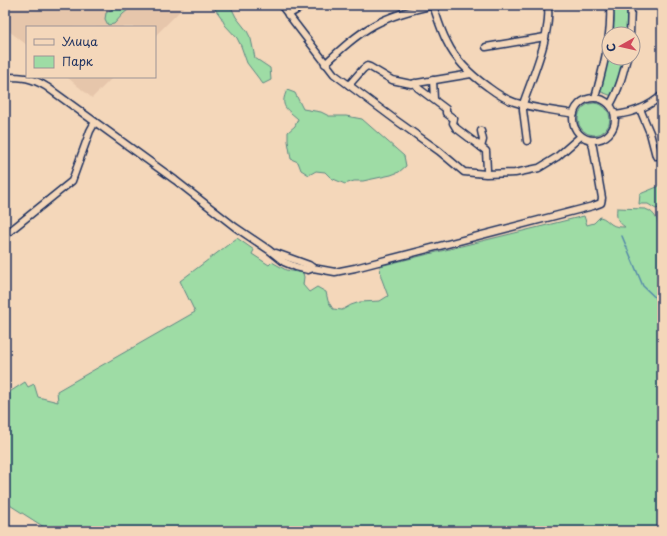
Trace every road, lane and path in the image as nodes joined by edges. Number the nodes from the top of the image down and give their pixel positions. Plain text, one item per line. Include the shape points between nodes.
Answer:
1 (281, 5) edge
2 (305, 5) edge
3 (434, 5) edge
4 (548, 5) edge
5 (610, 5) edge
6 (631, 5) edge
7 (288, 15) junction
8 (630, 26) edge
9 (544, 37) junction
10 (486, 47) dead end
11 (326, 64) junction
12 (625, 66) edge
13 (471, 74) junction
14 (5, 77) edge
15 (26, 77) edge
16 (28, 78) edge
17 (433, 80) junction
18 (415, 83) junction
19 (349, 85) junction
20 (662, 95) edge
21 (595, 98) junction
22 (434, 99) junction
23 (523, 104) junction
24 (610, 105) junction
25 (640, 109) junction
26 (574, 114) junction
27 (615, 115) junction
28 (96, 122) junction
29 (481, 131) dead end
30 (581, 136) junction
31 (603, 138) junction
32 (590, 140) junction
33 (527, 141) dead end
34 (481, 147) junction
35 (662, 153) edge
36 (487, 170) dead end
37 (593, 206) junction
38 (5, 235) edge

1 - 7 street
2 - 7 street
3 - 11 street via 402,13 374,25 346,45
3 - 13 street via 447,43
4 - 9 street
5 - 21 street via 611,18 605,57
6 - 8 street
7 - 11 street
9 - 10 street
9 - 23 street via 538,63
11 - 19 street
12 - 24 street
13 - 17 street
13 - 23 street via 495,92 513,102
14 - 15 street
16 - 28 street via 51,90
17 - 18 street
17 - 22 street
18 - 19 street via 392,80 367,66
18 - 22 street
19 - 30 street via 464,172 515,173 539,168 557,157
20 - 25 street
21 - 24 street via 607,101
21 - 26 street via 584,100 576,107
22 - 34 street via 454,119 456,128
23 - 26 street
23 - 33 street
24 - 27 street
25 - 27 street
25 - 35 street via 656,156
26 - 30 street via 573,123
27 - 31 street via 613,129
28 - 37 street via 269,250 313,268 335,272
28 - 38 street via 90,131 72,181
29 - 34 street
30 - 32 street
31 - 32 street
31 - 37 street via 597,150 604,206
32 - 37 street via 602,198 601,203
34 - 36 street via 486,151

